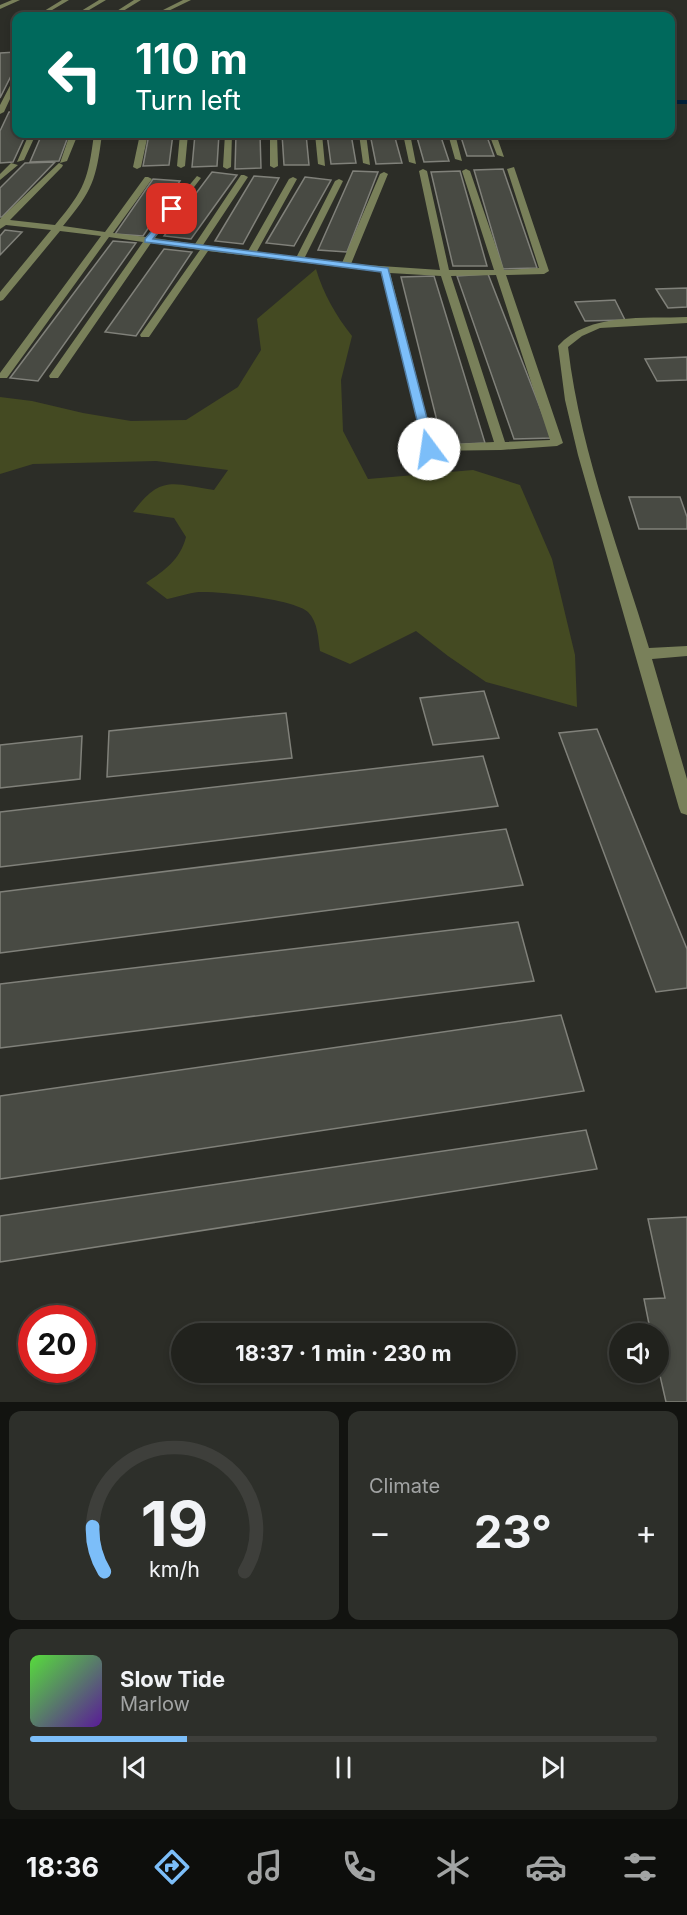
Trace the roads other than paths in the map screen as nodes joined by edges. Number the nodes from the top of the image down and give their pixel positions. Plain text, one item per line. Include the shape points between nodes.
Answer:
1 (17, 0) edge
2 (66, 0) edge
3 (103, 0) edge
4 (138, 0) edge
5 (188, 0) edge
6 (0, 7) edge
7 (46, 12) edge
8 (83, 12) edge
9 (118, 12) edge
10 (162, 12) edge
11 (12, 89) edge
12 (3, 110) edge
13 (30, 138) edge
14 (72, 138) edge
15 (97, 138) edge
16 (143, 138) edge
17 (184, 138) edge
18 (228, 138) edge
19 (273, 138) edge
20 (319, 138) edge
21 (363, 138) edge
22 (407, 138) edge
23 (452, 138) edge
24 (494, 138) edge
25 (501, 155) dead end
26 (459, 159) dead end
27 (413, 162) dead end
28 (367, 163) dead end
29 (322, 164) dead end
30 (180, 166) dead end
31 (274, 166) dead end
32 (137, 167) dead end
33 (227, 167) dead end
34 (511, 170) dead end
35 (423, 171) dead end
36 (466, 171) dead end
37 (384, 174) dead end
38 (244, 177) dead end
39 (0, 178) edge
40 (197, 178) dead end
41 (148, 179) dead end
42 (293, 179) dead end
43 (339, 181) dead end
44 (1, 224) edge
45 (59, 228) junction
46 (108, 235) junction
47 (148, 241) junction
48 (202, 248) junction
49 (251, 254) junction
50 (299, 260) junction
51 (346, 265) junction
52 (385, 270) junction
53 (500, 272) junction
54 (445, 273) junction
55 (0, 298) edge
56 (687, 320) edge
57 (145, 335) dead end
58 (3, 376) dead end
59 (54, 376) dead end
60 (501, 447) junction
61 (687, 651) edge
62 (644, 654) junction
63 (687, 808) edge

1 - 6 street
2 - 7 street
3 - 8 street
4 - 9 street
5 - 10 street
11 - 12 street
13 - 39 street via 17,163
14 - 44 street via 61,163
15 - 45 street via 93,173 82,198
16 - 32 street
17 - 30 street
18 - 33 street
19 - 31 street
20 - 29 street
21 - 28 street
22 - 27 street
23 - 26 street
24 - 25 street
34 - 53 street via 544,271
35 - 54 street
36 - 53 street
37 - 51 street
38 - 48 street
40 - 47 street
41 - 46 street
42 - 49 street
43 - 50 street
44 - 45 street
45 - 46 street
45 - 55 street
46 - 47 street
46 - 58 street
47 - 48 street
47 - 59 street
48 - 49 street
48 - 57 street
49 - 50 street
50 - 51 street
51 - 52 street
52 - 54 street
52 - 60 street via 429,449
53 - 54 street
53 - 60 street via 557,443
54 - 60 street
56 - 62 street via 598,325 563,346 588,471
61 - 62 street
62 - 63 street

